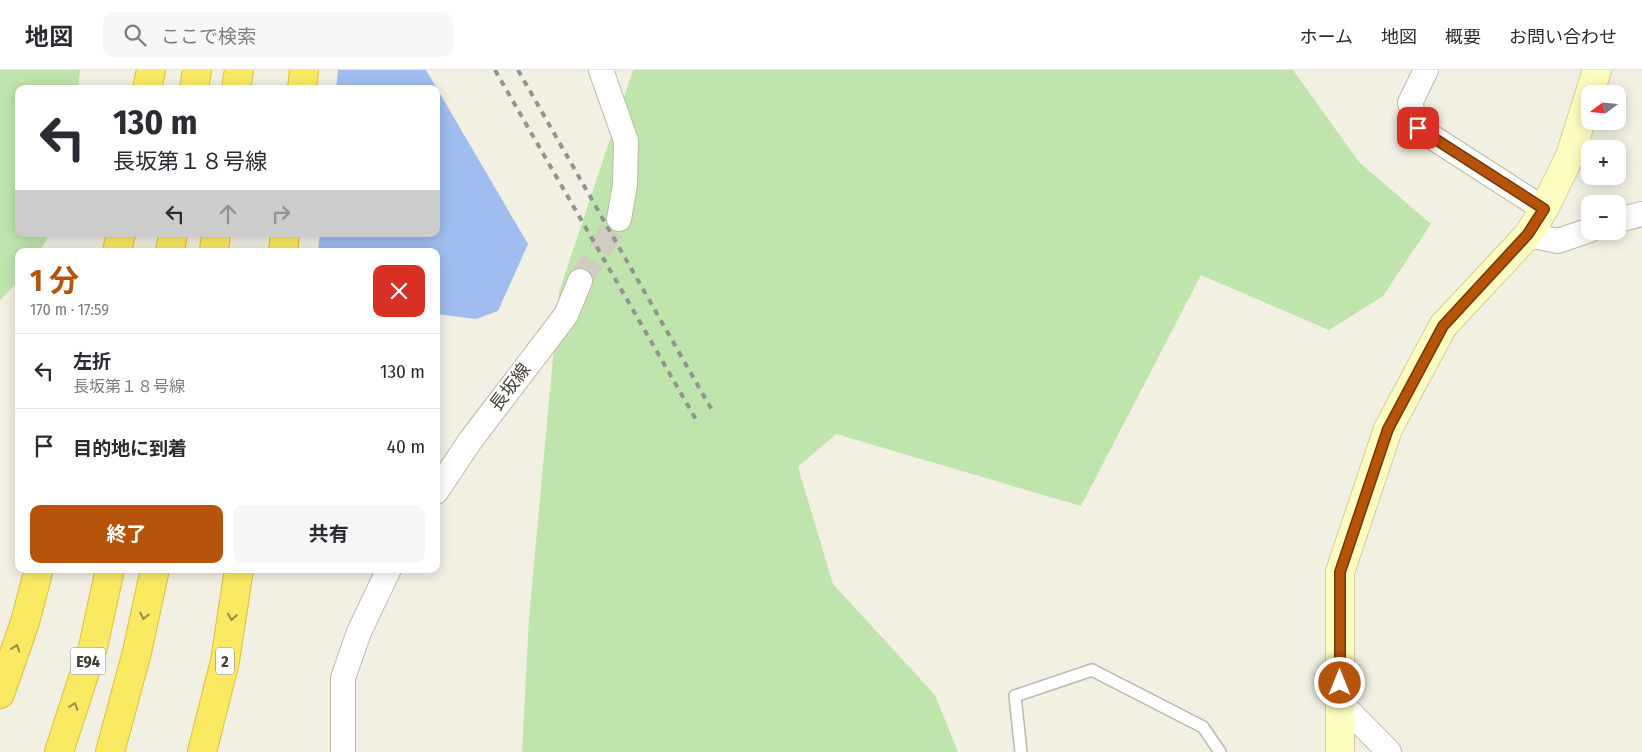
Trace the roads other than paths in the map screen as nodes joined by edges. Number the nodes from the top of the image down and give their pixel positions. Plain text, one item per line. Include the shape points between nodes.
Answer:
1 (151, 70) edge
2 (197, 70) edge
3 (239, 70) edge
4 (304, 70) edge
5 (602, 70) edge
6 (1426, 70) edge
7 (1596, 70) edge
8 (149, 85) edge
9 (195, 85) edge
10 (237, 85) edge
11 (302, 85) edge
12 (1544, 209) junction
13 (1642, 214) edge
14 (1626, 218) edge
15 (619, 219) tunnel mouth
16 (1581, 233) edge
17 (1528, 234) junction
18 (580, 281) tunnel mouth
19 (440, 486) edge
20 (38, 573) edge
21 (109, 573) edge
22 (153, 573) edge
23 (238, 573) edge
24 (387, 573) edge
25 (0, 694) edge
26 (1340, 702) junction
27 (59, 752) edge
28 (110, 752) edge
29 (202, 752) edge
30 (343, 752) edge
31 (1021, 752) edge
32 (1220, 752) edge
33 (1340, 752) edge
34 (1389, 752) edge

1 - 8 highway
2 - 9 highway
3 - 10 highway
4 - 11 highway
5 - 15 street via 626,141 625,186
6 - 12 street via 1410,102 1418,128
7 - 12 main road via 1570,156
12 - 17 main road
13 - 14 street
16 - 17 street via 1558,241
17 - 26 main road via 1443,326 1388,429 1340,572
18 - 19 street, 長坂線 via 566,315 470,441
25 -> 20 highway
27 -> 21 highway, E94 via 93,646
22 -> 28 highway, E94 via 137,652
23 -> 29 highway, 2 via 225,661
24 - 30 street via 359,632 343,678
26 - 33 main road
26 - 34 street
31 - 32 lane via 1015,696 1092,670 1203,727

